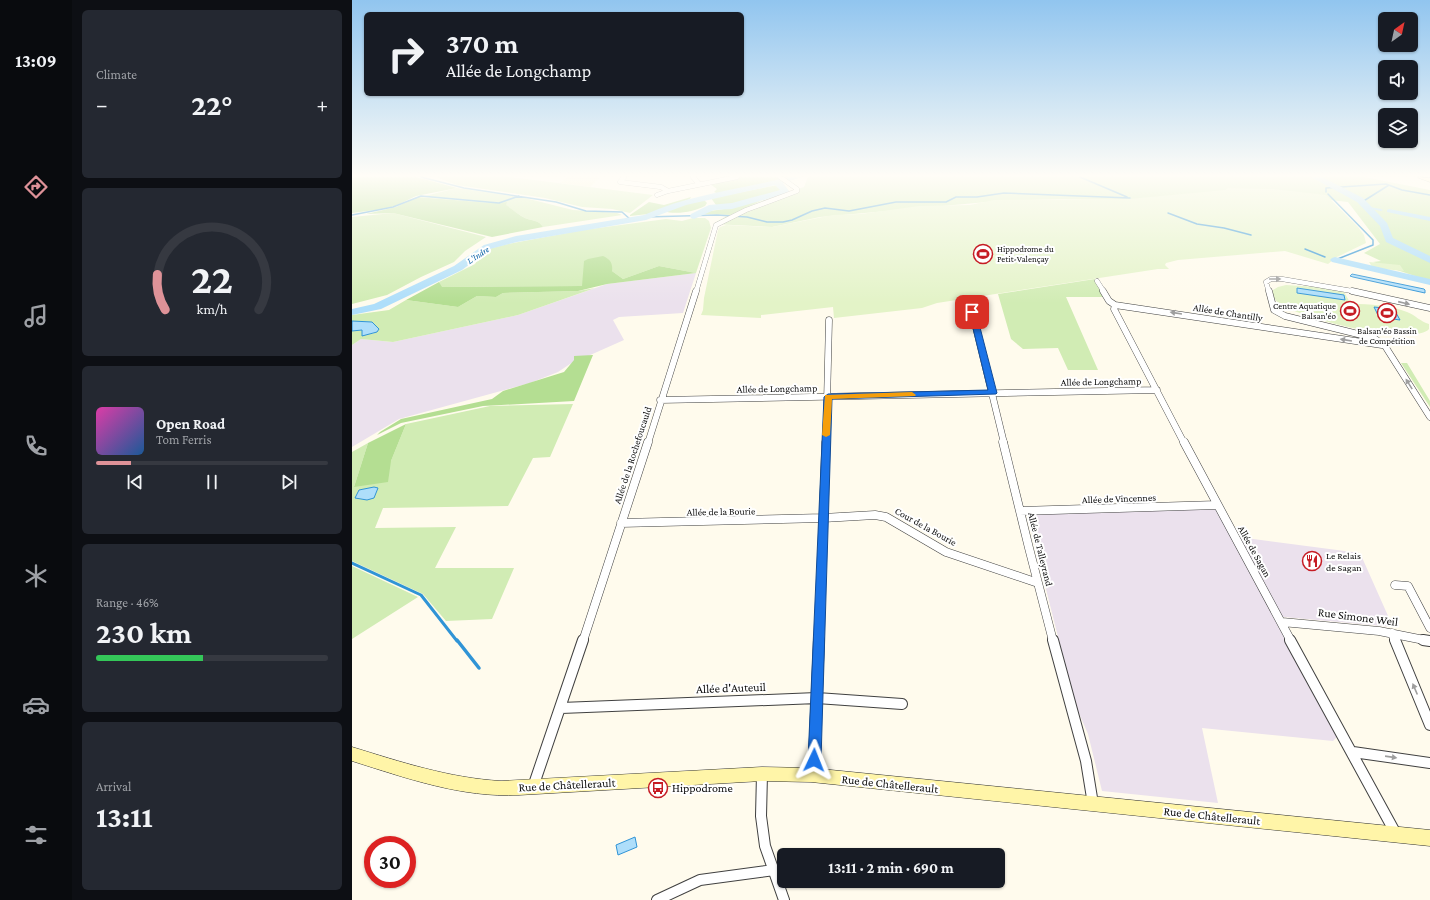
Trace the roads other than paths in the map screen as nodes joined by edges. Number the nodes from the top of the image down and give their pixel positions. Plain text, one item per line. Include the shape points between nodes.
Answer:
1 (728, 219) edge
2 (1097, 281) dead end
3 (969, 299) dead end
4 (1115, 305) junction
5 (1430, 308) edge
6 (829, 320) dead end
7 (1385, 346) junction
8 (1158, 390) junction
9 (993, 393) junction
10 (828, 397) junction
11 (660, 400) junction
12 (1430, 417) edge
13 (1217, 505) junction
14 (1020, 512) junction
15 (822, 518) junction
16 (621, 523) junction
17 (1038, 583) junction
18 (1396, 585) dead end
19 (1282, 622) junction
20 (1430, 628) edge
21 (1392, 633) junction
22 (1430, 641) edge
23 (816, 698) junction
24 (902, 704) dead end
25 (561, 708) junction
26 (1430, 725) edge
27 (1353, 752) junction
28 (352, 754) edge
29 (1430, 763) edge
30 (762, 774) junction
31 (811, 775) junction
32 (533, 787) junction
33 (1093, 804) junction
34 (1396, 835) junction
35 (1430, 838) edge
36 (774, 870) junction
37 (657, 900) edge
38 (784, 900) edge

1 - 11 street, Allée de la Rochefoucauld via 716,225 689,316
2 - 4 street, Allée de Sagan via 1109,301
3 - 9 street, Allée de Talleyrand
7 -> 4 street, Allée de Chantilly
4 - 8 street, Allée de Sagan via 1114,309
7 -> 5 street via 1374,338 1278,313 1274,310 1266,282 1271,279 1282,279
6 - 10 street
12 -> 7 street
8 - 9 street, Allée de Longchamp
8 - 13 street, Allée de Sagan
9 - 10 street, Allée de Longchamp
9 - 14 street, Allée de Talleyrand
10 - 11 street, Allée de Longchamp
10 - 15 street
11 - 16 street, Allée de la Rochefoucauld
13 - 14 street, Allée de Vincennes
13 - 19 street, Allée de Sagan
14 - 17 street, Allée de Talleyrand
15 - 16 street, Allée de la Bourie
15 - 17 street, Cour de la Bourie via 875,515 886,517 946,552
15 - 23 street
16 - 25 street, Allée de la Rochefoucauld
17 - 33 street, Allée de Talleyrand via 1076,721 1091,784
18 - 20 street via 1408,586
19 - 21 street, Rue Simone Weil
19 - 27 street, Allée de Sagan
21 - 22 street, Rue Simone Weil
26 -> 21 street
23 - 24 street, Allée d'Auteuil
23 - 25 street, Allée d'Auteuil
23 - 31 street via 814,760
25 - 32 street, Allée de la Rochefoucauld
27 -> 29 street
27 - 34 street, Allée de Sagan
28 - 32 main road, Rue de Châtellerault via 403,770 459,782 496,788
30 - 31 main road, Rue de Châtellerault
30 - 32 main road, Rue de Châtellerault
30 - 36 street via 761,816 765,846
31 - 33 main road, Rue de Châtellerault
33 - 34 main road, Rue de Châtellerault
34 - 35 main road, Rue de Châtellerault
36 - 37 street via 700,880
36 - 38 street

